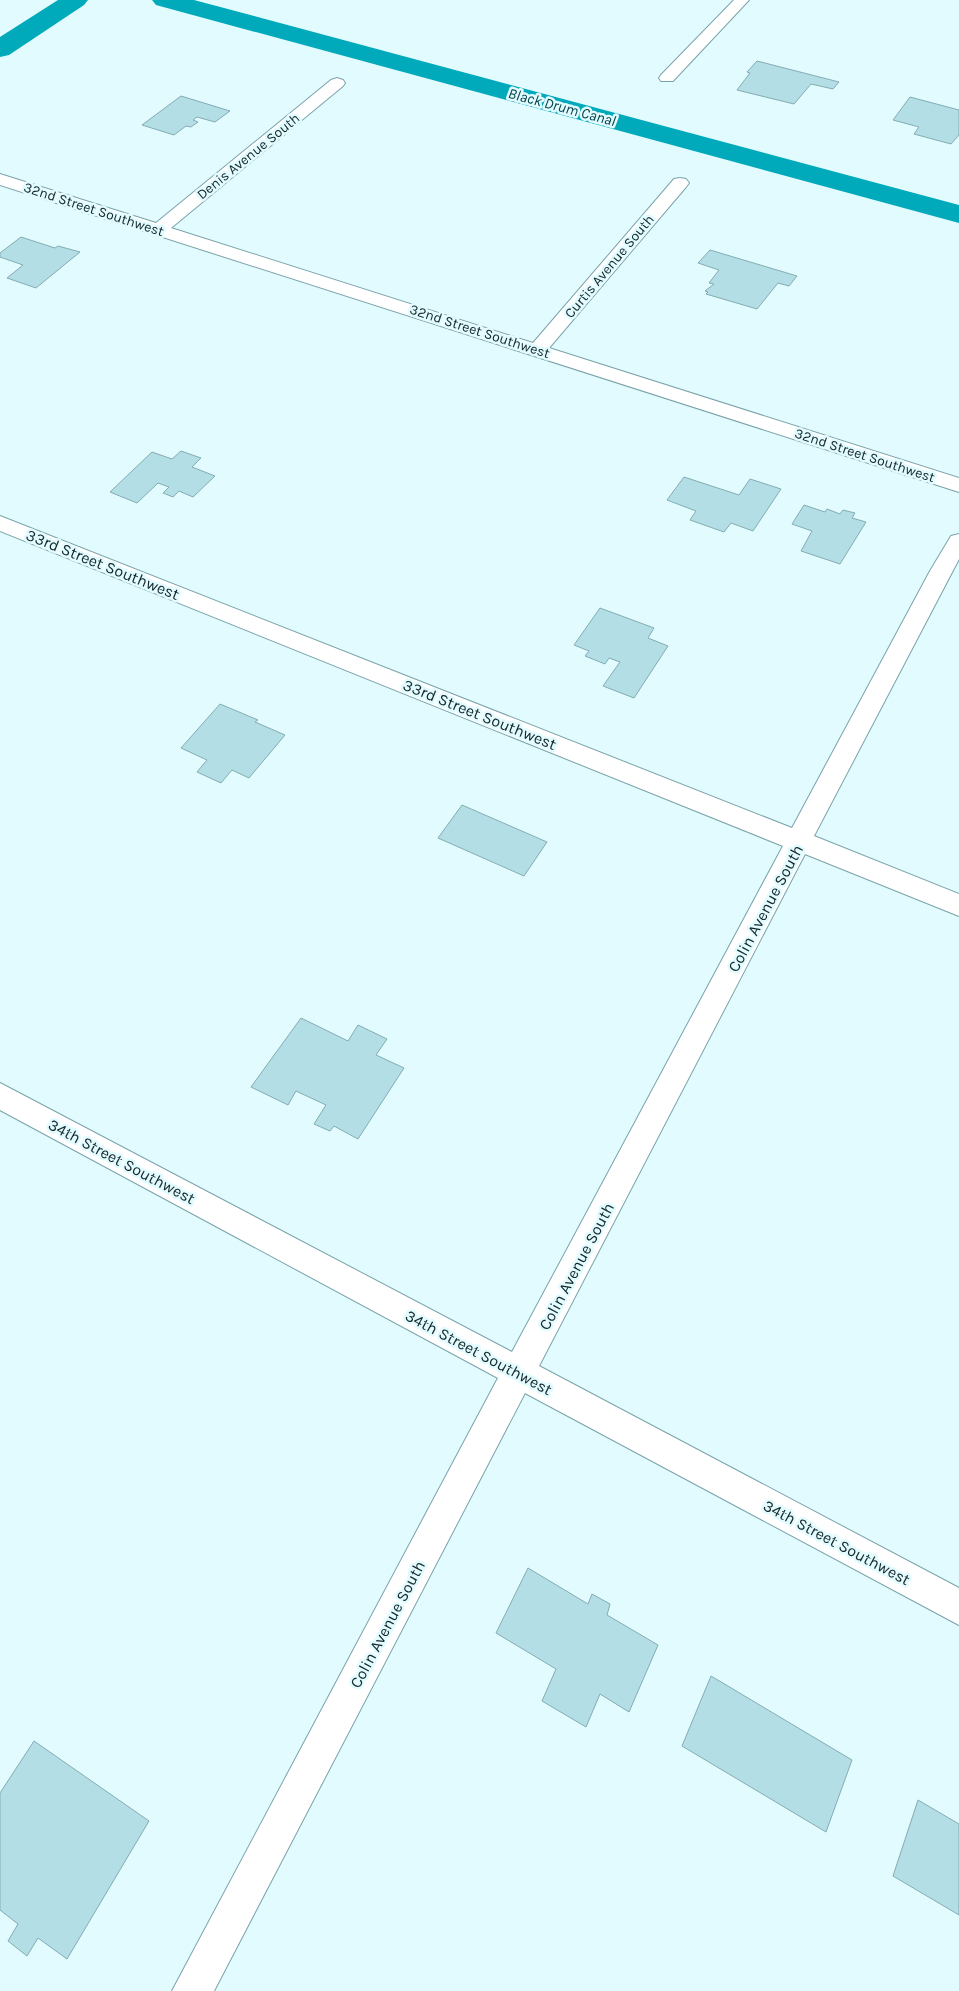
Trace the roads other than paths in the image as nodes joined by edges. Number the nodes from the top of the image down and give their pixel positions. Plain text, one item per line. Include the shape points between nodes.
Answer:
1 (742, 0) edge
2 (667, 78) dead end
3 (338, 83) dead end
4 (0, 179) edge
5 (680, 183) dead end
6 (160, 229) junction
7 (538, 349) junction
8 (959, 485) edge
9 (0, 523) edge
10 (959, 541) edge
11 (800, 841) junction
12 (959, 905) edge
13 (0, 1096) edge
14 (519, 1374) junction
15 (959, 1607) edge
16 (192, 1991) edge

1 - 2 street
3 - 6 street, Denis Avenue South
4 - 6 street, 32nd Street Southwest
5 - 7 street, Curtis Avenue South
6 - 7 street, 32nd Street Southwest
7 - 8 street, 32nd Street Southwest
9 - 11 street, 33rd Street Southwest
10 - 11 street, Colin Avenue South
11 - 12 street, 33rd Street Southwest
11 - 14 street, Colin Avenue South
13 - 14 street, 34th Street Southwest
14 - 15 street, 34th Street Southwest
14 - 16 street, Colin Avenue South

